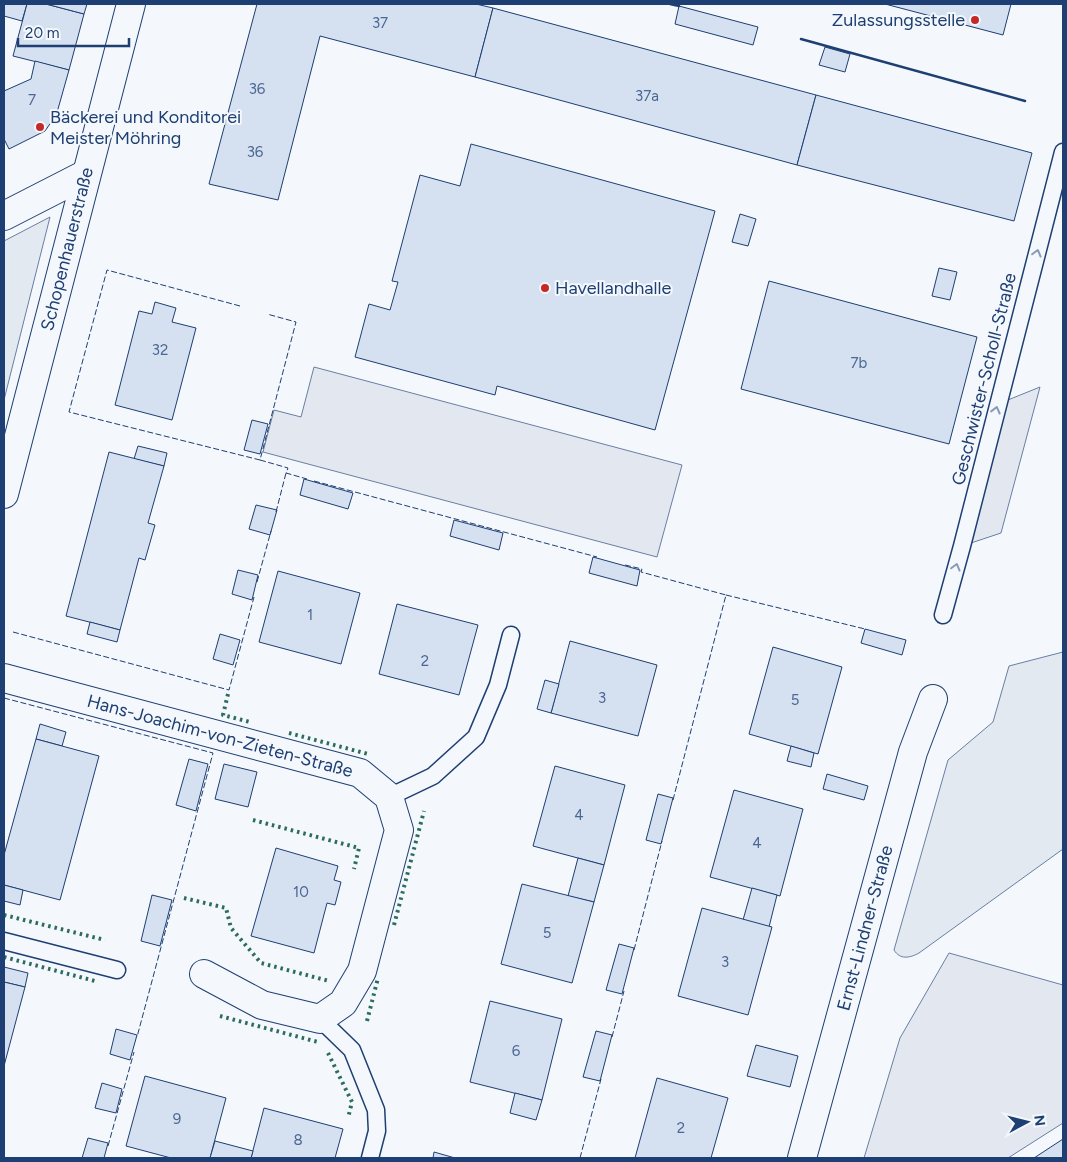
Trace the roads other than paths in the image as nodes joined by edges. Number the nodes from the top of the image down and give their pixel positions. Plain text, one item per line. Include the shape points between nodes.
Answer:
1 (130, 4) edge
2 (1063, 152) edge
3 (86, 174) junction
4 (4, 216) edge
5 (4, 494) edge
6 (943, 614) dead end
7 (510, 635) dead end
8 (4, 678) edge
9 (933, 699) dead end
10 (389, 797) junction
11 (4, 941) edge
12 (117, 970) dead end
13 (204, 974) dead end
14 (320, 1019) junction
15 (370, 1158) edge
16 (802, 1158) edge

1 - 3 street, Schopenhauerstraße
6 -> 2 lane, Geschwister-Scholl-Straße
3 - 4 street
3 - 5 street, Schopenhauerstraße
7 - 10 lane via 498,685 476,737 434,776
8 - 10 street, Hans-Joachim-von-Zieten-Straße via 360,773
9 - 16 street, Ernst-Lindner-Straße via 913,752
10 - 14 street via 399,830 362,971 343,1003
11 - 12 lane
13 - 14 street via 262,1005
14 - 15 lane via 352,1050 376,1110 377,1131

